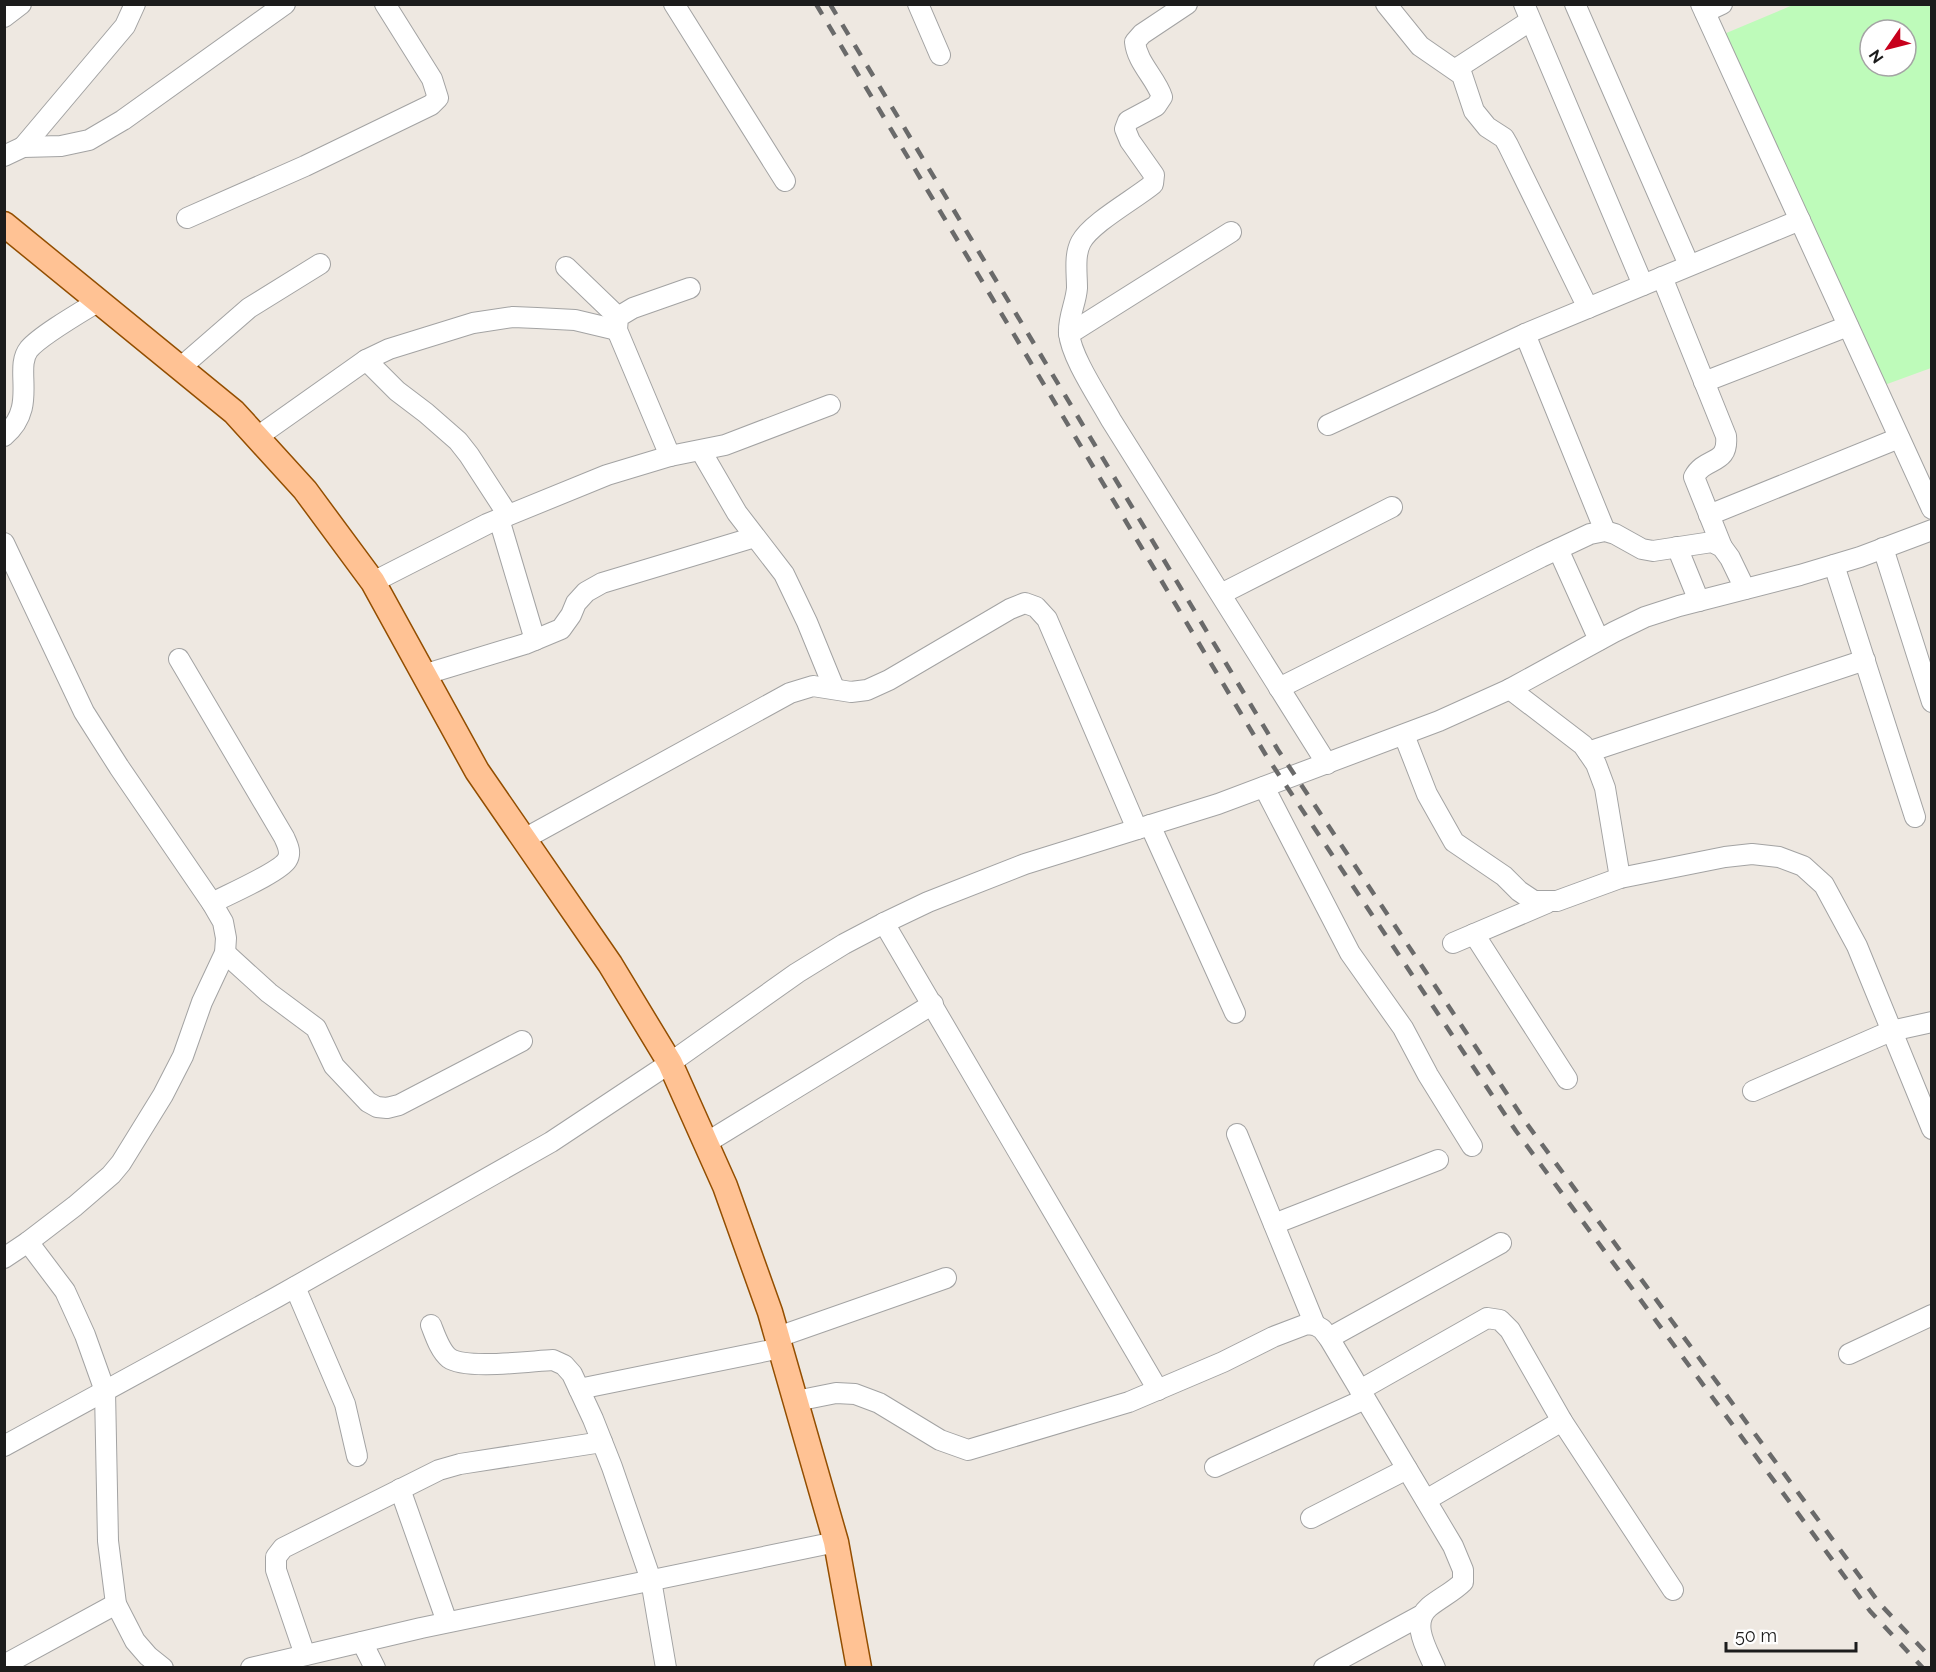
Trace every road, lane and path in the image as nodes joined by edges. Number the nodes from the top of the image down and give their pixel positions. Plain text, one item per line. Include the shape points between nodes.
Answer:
1 (21, 4) edge
2 (135, 4) edge
3 (285, 4) edge
4 (385, 4) edge
5 (674, 4) edge
6 (918, 4) edge
7 (1187, 4) edge
8 (1386, 4) edge
9 (1575, 4) edge
10 (1709, 7) edge
11 (1527, 13) edge
12 (4, 17) edge
13 (940, 55) dead end
14 (1456, 69) junction
15 (23, 147) junction
16 (4, 156) edge
17 (785, 181) dead end
18 (187, 218) dead end
19 (1800, 220) junction
20 (4, 224) edge
21 (1231, 232) dead end
22 (320, 264) dead end
23 (1689, 265) junction
24 (566, 267) dead end
25 (1662, 277) junction
26 (1643, 285) junction
27 (690, 288) dead end
28 (99, 300) junction
29 (1588, 308) junction
30 (618, 324) junction
31 (1848, 326) junction
32 (1069, 334) junction
33 (1525, 334) junction
34 (366, 360) junction
35 (180, 368) junction
36 (1704, 382) junction
37 (830, 405) dead end
38 (1328, 425) dead end
39 (4, 436) edge
40 (257, 437) junction
41 (1899, 438) junction
42 (701, 451) junction
43 (670, 456) junction
44 (1392, 507) dead end
45 (1932, 509) edge
46 (1709, 515) junction
47 (504, 517) junction
48 (1932, 530) edge
49 (1605, 531) junction
50 (755, 537) junction
51 (4, 543) edge
52 (1677, 547) junction
53 (1722, 547) junction
54 (1883, 548) junction
55 (1558, 549) junction
56 (1834, 565) junction
57 (373, 582) junction
58 (1744, 589) junction
59 (1221, 594) junction
60 (1699, 601) junction
61 (535, 640) junction
62 (1599, 640) junction
63 (179, 659) dead end
64 (1865, 660) junction
65 (426, 674) junction
66 (1928, 677) edge
67 (834, 688) junction
68 (1279, 688) junction
69 (1510, 688) junction
70 (1932, 702) edge
71 (1404, 735) junction
72 (1588, 752) junction
73 (1327, 764) junction
74 (1264, 787) junction
75 (1915, 817) dead end
76 (1144, 827) junction
77 (524, 839) junction
78 (1620, 878) junction
79 (212, 903) junction
80 (1547, 903) junction
81 (884, 923) junction
82 (1474, 934) junction
83 (1453, 943) dead end
84 (225, 953) junction
85 (933, 1004) junction
86 (1235, 1013) dead end
87 (1932, 1022) edge
88 (1892, 1030) junction
89 (522, 1041) dead end
90 (670, 1063) junction
91 (1567, 1079) dead end
92 (1753, 1091) dead end
93 (1932, 1129) edge
94 (1237, 1134) dead end
95 (706, 1143) junction
96 (1472, 1146) dead end
97 (1438, 1160) dead end
98 (1274, 1224) junction
99 (28, 1242) junction
100 (1500, 1243) dead end
101 (4, 1258) edge
102 (946, 1278) dead end
103 (295, 1287) junction
104 (1932, 1315) edge
105 (431, 1324) dead end
106 (1315, 1324) junction
107 (1329, 1338) junction
108 (779, 1342) junction
109 (1849, 1354) dead end
110 (579, 1389) junction
111 (1158, 1390) junction
112 (105, 1391) junction
113 (1362, 1394) junction
114 (796, 1401) junction
115 (1562, 1421) junction
116 (602, 1442) junction
117 (4, 1446) edge
118 (357, 1456) dead end
119 (1215, 1467) dead end
120 (1407, 1469) junction
121 (400, 1489) junction
122 (1426, 1500) junction
123 (1311, 1518) dead end
124 (836, 1542) junction
125 (651, 1580) junction
126 (1673, 1590) dead end
127 (116, 1604) junction
128 (1420, 1616) junction
129 (447, 1622) junction
130 (362, 1642) junction
131 (305, 1655) junction
132 (4, 1665) edge
133 (163, 1668) edge
134 (251, 1668) edge
135 (375, 1668) edge
136 (666, 1668) edge
137 (859, 1668) edge
138 (1324, 1668) edge
139 (1435, 1668) edge

1 - 12 street
2 - 15 street via 125,26
3 - 15 street via 89,140 61,146
4 - 18 street via 432,79 438,98 431,105 305,166
5 - 17 street
6 - 13 street
7 - 32 street via 1135,42 1136,51 1162,97 1156,106 1128,121 1125,129 1154,175 1153,184 1093,228 1081,242
8 - 14 street via 1420,46
9 - 23 street
10 - 19 street
11 - 14 street
11 - 26 street
14 - 29 street via 1480,120 1508,145
15 - 16 street
19 - 23 street
19 - 31 street
20 - 28 main road
21 - 32 street
22 - 35 street via 249,308
23 - 25 street
24 - 30 street
25 - 26 street
25 - 36 street
26 - 29 street
27 - 30 street via 633,308
28 - 35 main road
28 - 39 street via 28,350 24,365 25,400 20,415
29 - 33 street
30 - 34 street via 513,317 473,323
30 - 43 street
31 - 36 street
31 - 41 street
32 - 59 street via 1111,420
33 - 38 street
33 - 49 street
34 - 40 street
34 - 47 street via 458,441
35 - 40 main road via 234,412
36 - 46 street via 1727,447 1721,457 1698,469 1694,477
37 - 42 street
40 - 57 main road via 305,490
41 - 45 street
41 - 46 street
42 - 43 street
42 - 50 street
43 - 47 street via 607,475
44 - 59 street
46 - 53 street
47 - 57 street
47 - 61 street
48 - 54 street
49 - 52 street via 1642,549
49 - 55 street
50 - 61 street via 602,583 576,603 561,629
50 - 67 street via 790,585
51 - 79 street via 84,712
52 - 53 street via 1712,542
52 - 60 street
53 - 58 street
54 - 56 street
54 - 66 street
55 - 62 street
55 - 68 street
56 - 58 street
56 - 64 street
57 - 65 main road
58 - 60 street
59 - 68 street
60 - 62 street via 1645,617
61 - 65 street
62 - 69 street
63 - 79 street via 290,852 287,861 277,869
64 - 72 street
64 - 75 street
65 - 77 main road via 477,771
66 - 70 street
67 - 76 street via 867,690 1025,603 1047,619
67 - 77 street via 813,686 790,693
68 - 73 street
69 - 71 street
69 - 72 street
71 - 73 street
71 - 80 street via 1427,794 1454,842 1527,897
72 - 78 street via 1605,788
73 - 74 street
74 - 76 street
74 - 96 street via 1350,953 1403,1028
76 - 81 street via 1025,864
76 - 86 street
77 - 90 main road via 610,964
78 - 80 street
78 - 88 street via 1752,854 1779,857 1803,866 1824,885 1839,912
79 - 84 street via 223,922
80 - 82 street
81 - 85 street
81 - 90 street via 797,973
82 - 83 street
82 - 91 street
84 - 89 street via 316,1028 340,1074 377,1107 399,1105
84 - 99 street via 183,1056 121,1163 95,1190
85 - 95 street
85 - 111 street
87 - 88 street
88 - 92 street
88 - 93 street
90 - 95 main road
90 - 103 street via 551,1142
94 - 98 street
95 - 108 main road via 725,1186
97 - 98 street
98 - 106 street
99 - 101 street
99 - 112 street via 65,1291
100 - 107 street
102 - 108 street
103 - 112 street
103 - 118 street via 345,1404
104 - 109 street
105 - 110 street via 449,1358 478,1364 553,1360 564,1365
106 - 107 street
106 - 111 street via 1273,1337
107 - 113 street
108 - 110 street
108 - 114 main road
110 - 116 street
111 - 114 street via 1112,1408 968,1450 940,1440 879,1403 855,1394 836,1393
112 - 117 street
112 - 127 street via 108,1541
113 - 115 street via 1487,1318 1500,1320 1510,1330
113 - 119 street
113 - 120 street
114 - 124 main road
115 - 122 street
115 - 126 street
116 - 121 street via 460,1464
116 - 125 street
120 - 122 street
120 - 123 street
121 - 129 street
121 - 131 street via 295,1540 276,1557 276,1570
122 - 128 street via 1453,1546 1463,1570 1463,1582
124 - 125 street
124 - 137 main road
125 - 129 street
125 - 136 street
127 - 132 street
127 - 133 street via 135,1641
128 - 138 street
128 - 139 street via 1419,1628
129 - 130 street
130 - 131 street
130 - 135 street
131 - 134 street

